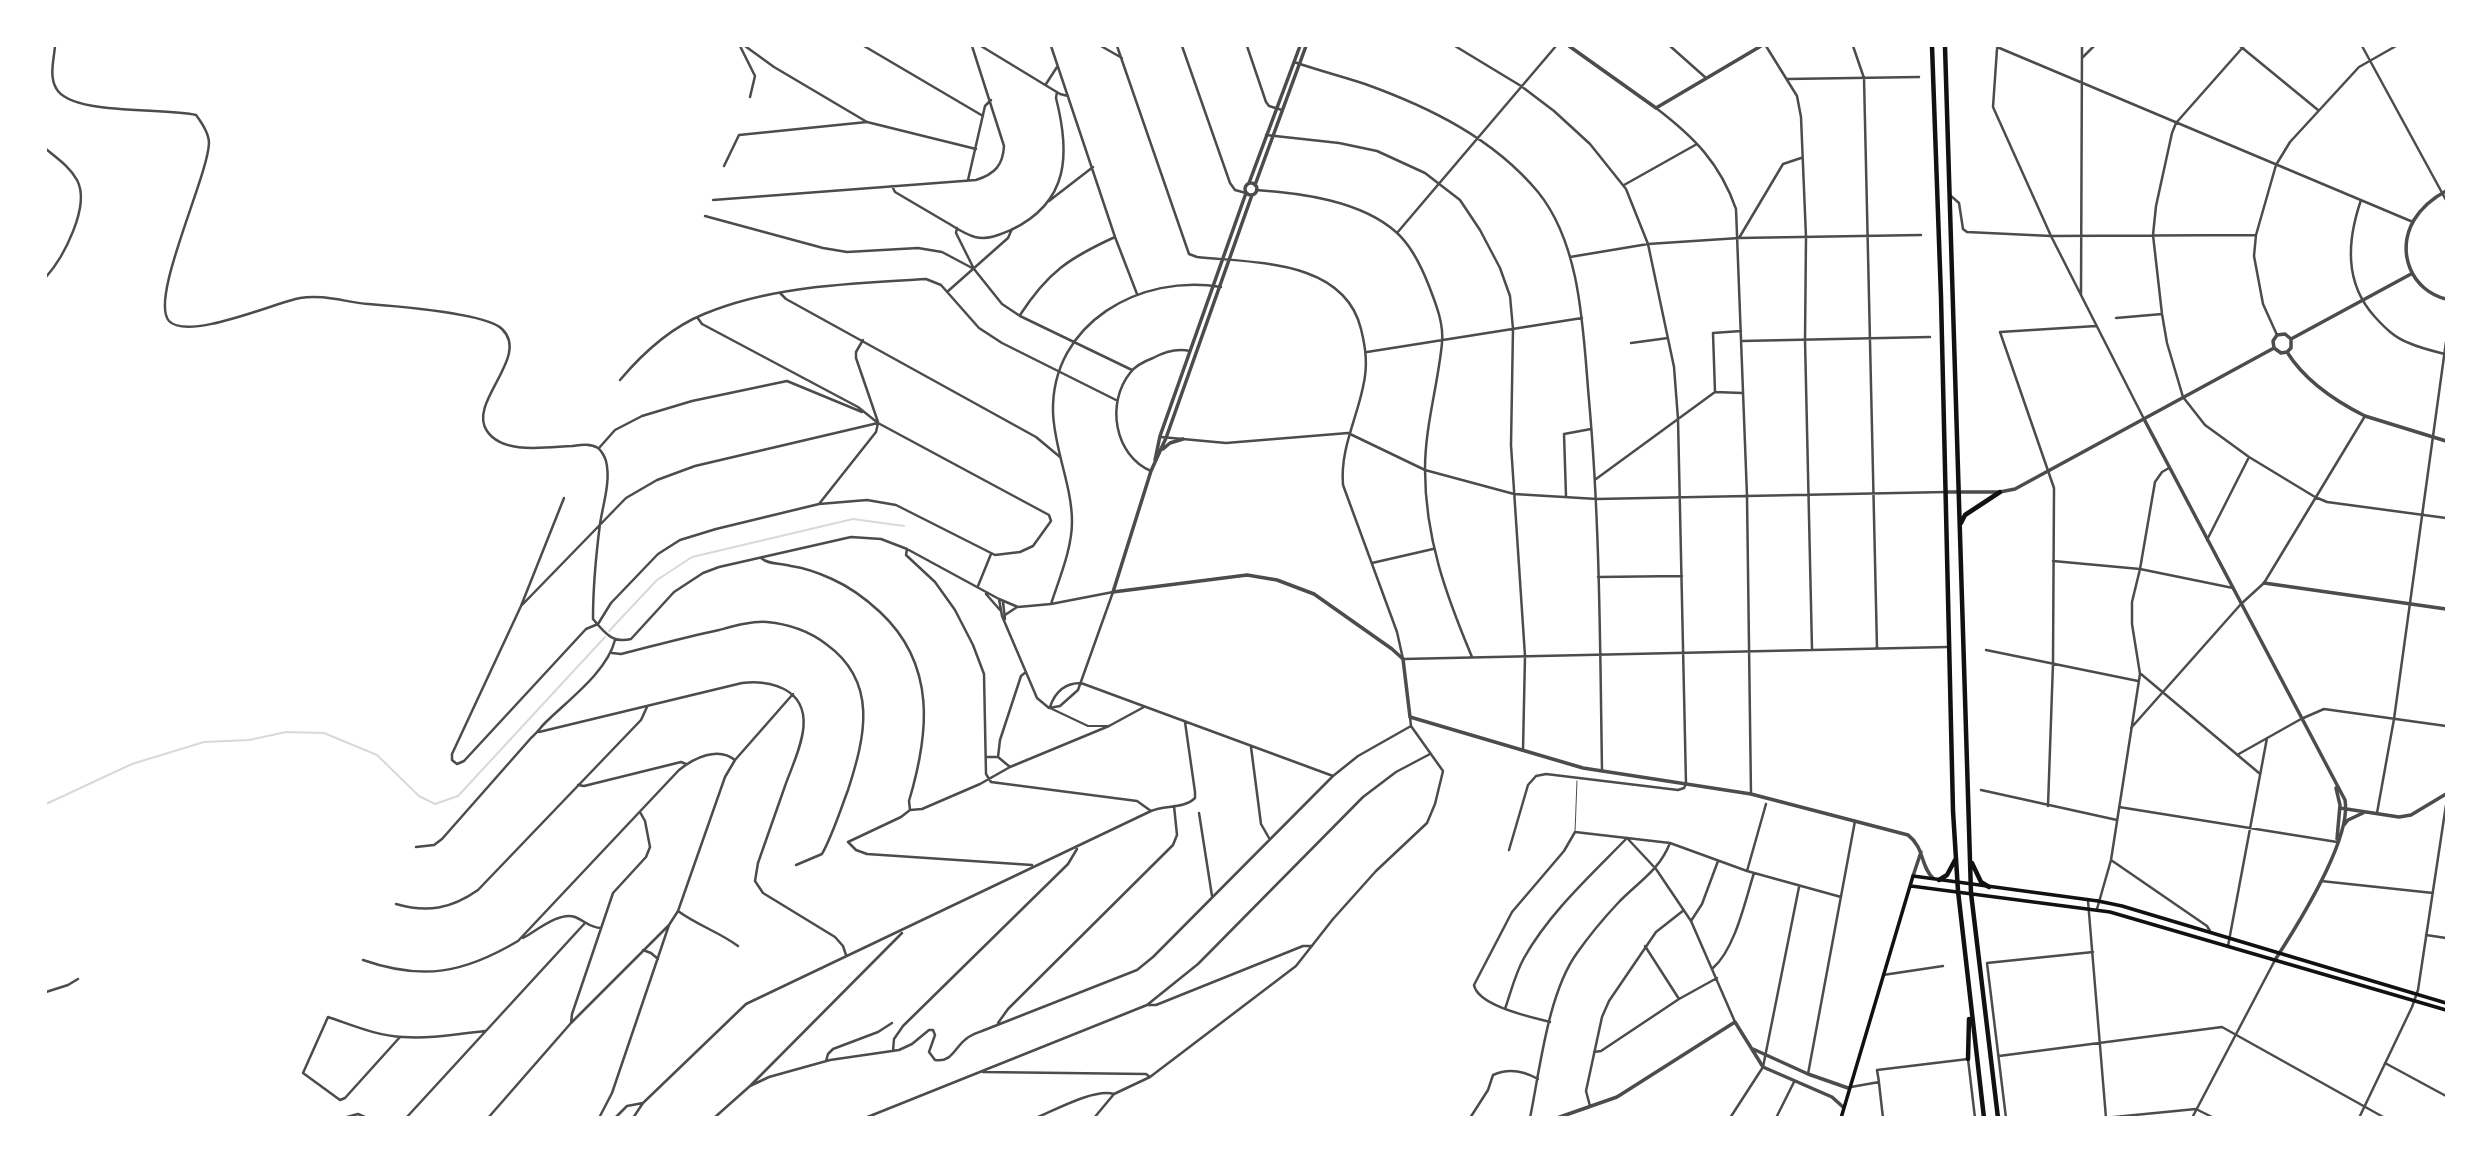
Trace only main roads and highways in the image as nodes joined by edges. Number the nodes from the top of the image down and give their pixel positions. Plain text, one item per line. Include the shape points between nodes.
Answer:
1 (1931, 46) edge
2 (1945, 46) edge
3 (2000, 492) road end
4 (1960, 527) junction
5 (1956, 860) junction
6 (1970, 860) junction
7 (1937, 879) junction
8 (1958, 882) junction
9 (1971, 884) junction
10 (1911, 886) junction
11 (1989, 887) junction
12 (1958, 891) junction
13 (1971, 893) junction
14 (2415, 998) junction
15 (1970, 1001) junction
16 (2446, 1003) edge
17 (2446, 1010) edge
18 (1968, 1059) road end
19 (1841, 1118) edge
20 (1984, 1118) edge
21 (1998, 1118) edge

1 - 5 main road
2 - 4 main road
3 - 4 main road via 1965,514
4 - 6 main road
5 - 7 main road via 1947,875
5 - 8 main road
6 - 9 main road
6 - 11 main road via 1981,882
7 - 8 main road
7 - 10 main road via 1913,876
8 - 9 main road
8 - 12 main road
9 - 11 main road
9 - 13 main road
10 - 12 main road
10 - 19 main road
11 - 14 main road via 2098,901
12 - 13 main road
12 - 15 main road
13 - 14 main road via 2097,909
13 - 21 main road
14 - 16 main road
14 - 17 main road
15 - 18 main road
15 - 20 main road

